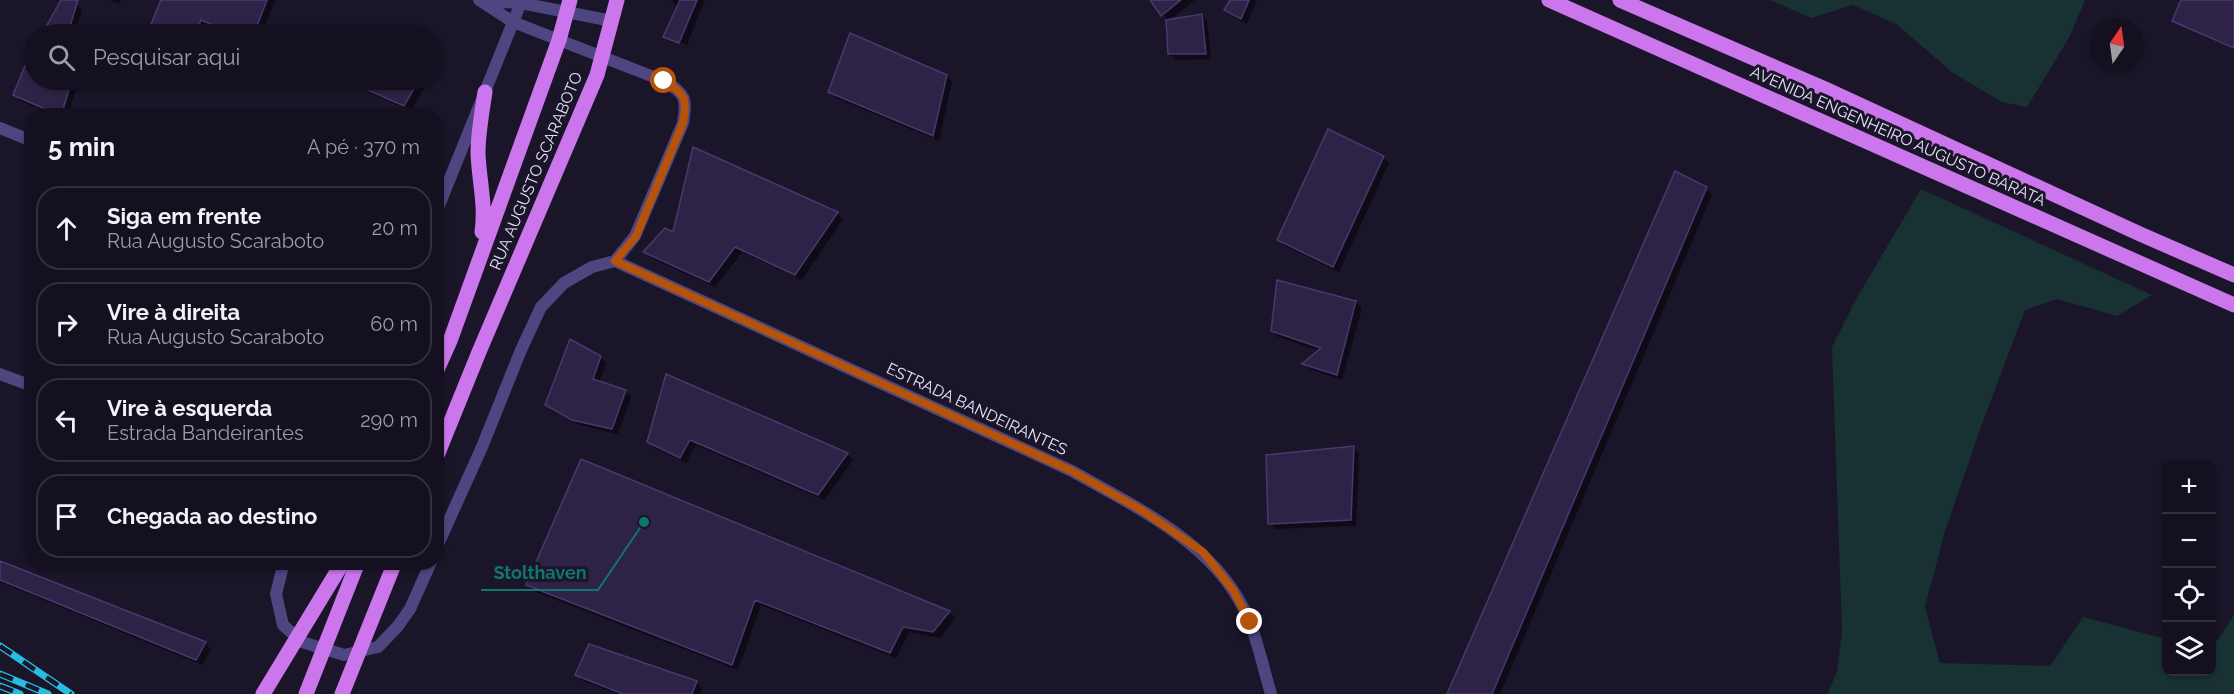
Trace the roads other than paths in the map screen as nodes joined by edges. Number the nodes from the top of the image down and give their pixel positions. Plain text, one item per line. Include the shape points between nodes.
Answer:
1 (617, 0) edge
2 (1549, 0) edge
3 (1620, 0) edge
4 (480, 1) edge
5 (522, 1) edge
6 (569, 6) edge
7 (612, 21) junction
8 (513, 22) junction
9 (559, 40) junction
10 (603, 56) junction
11 (485, 92) junction
12 (0, 128) edge
13 (24, 138) edge
14 (444, 193) edge
15 (480, 257) junction
16 (615, 261) junction
17 (2234, 275) edge
18 (2234, 304) edge
19 (444, 354) edge
20 (0, 374) edge
21 (24, 383) edge
22 (444, 438) edge
23 (444, 531) edge
24 (282, 570) edge
25 (338, 570) edge
26 (355, 570) edge
27 (392, 570) edge
28 (427, 570) edge
29 (363, 641) junction
30 (264, 694) edge
31 (306, 694) edge
32 (342, 694) edge
33 (351, 694) edge
34 (1271, 694) edge

1 - 7 main road, RUA AUGUSTO SCARABOTO
2 - 18 main road, AVENIDA ENGENHEIRO AUGUSTO BARATA
3 - 17 main road, AVENIDA ENGENHEIRO AUGUSTO BARATA
4 - 5 street
4 - 8 street
5 - 6 street
5 - 8 street
6 - 7 street
6 - 9 main road, RUA AUGUSTO SCARABOTO
7 - 10 main road, RUA AUGUSTO SCARABOTO
8 - 9 street
8 - 11 street
9 - 10 street
9 - 15 main road, RUA AUGUSTO SCARABOTO
10 - 16 street via 664,81 683,94 686,104 683,123 636,236
10 - 22 main road, RUA AUGUSTO SCARABOTO
11 - 14 street
11 - 15 main road via 478,152 484,204
12 - 13 street
15 - 19 main road, RUA AUGUSTO SCARABOTO
16 - 23 street via 592,267 564,283 541,307
16 - 34 street, ESTRADA BANDEIRANTES via 1072,471 1143,511 1203,552 1233,590 1250,622
20 - 21 street
24 - 28 street via 276,594 283,625 302,642 345,655 378,647 410,609
25 - 30 main road, bridge
26 - 31 main road, bridge
27 - 29 main road, bridge
29 - 32 main road, bridge
29 - 33 main road, bridge

